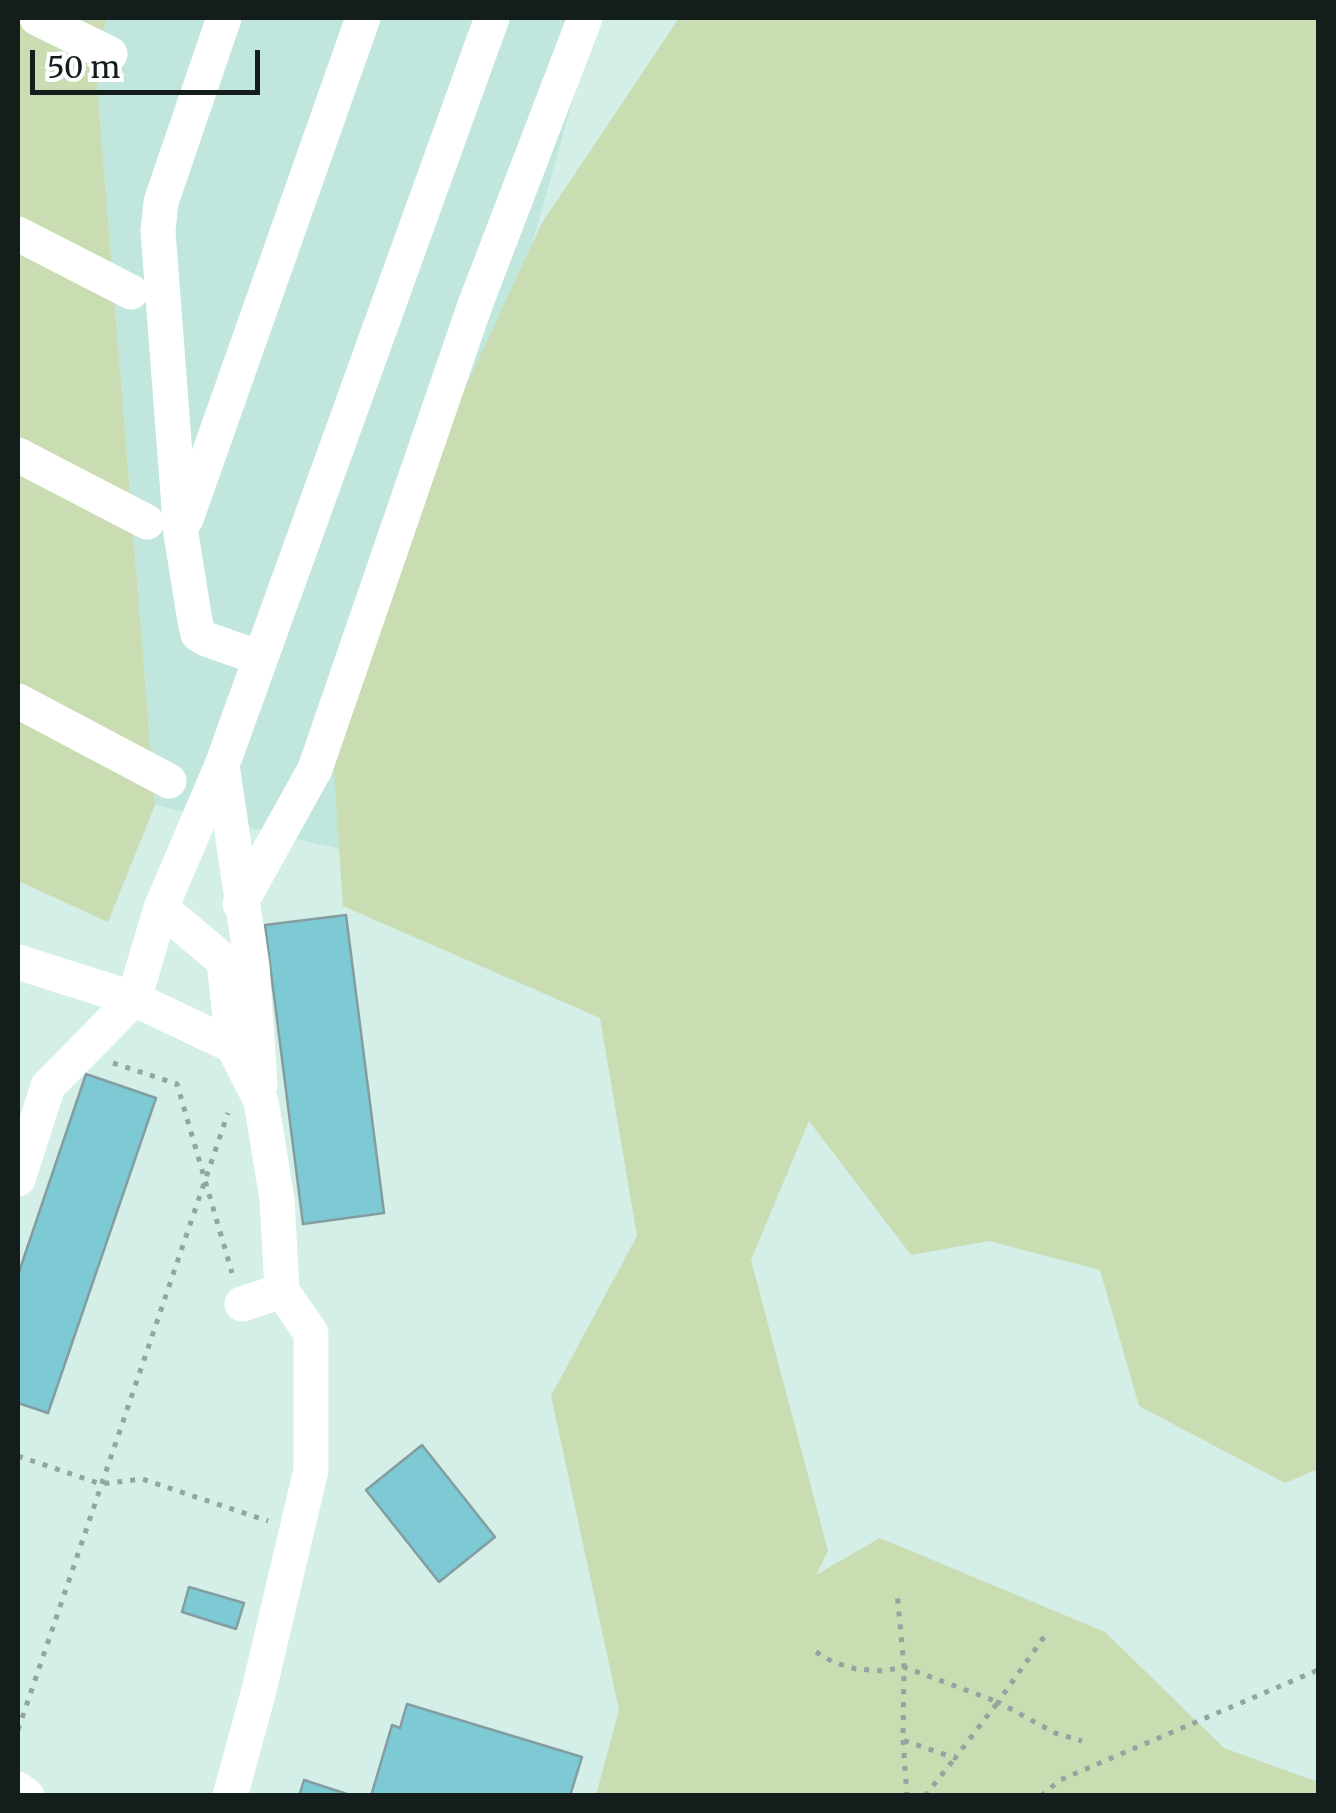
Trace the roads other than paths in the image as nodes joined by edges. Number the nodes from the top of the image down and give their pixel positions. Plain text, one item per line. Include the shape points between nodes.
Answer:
1 (36, 18) edge
2 (224, 18) edge
3 (363, 18) edge
4 (492, 18) edge
5 (585, 18) edge
6 (110, 54) dead end
7 (18, 234) edge
8 (131, 292) dead end
9 (18, 454) edge
10 (147, 522) dead end
11 (181, 534) junction
12 (260, 658) junction
13 (18, 701) edge
14 (222, 765) junction
15 (169, 781) dead end
16 (240, 904) junction
17 (161, 908) junction
18 (18, 962) edge
19 (134, 999) junction
20 (238, 1056) junction
21 (33, 1088) edge
22 (261, 1101) junction
23 (18, 1179) edge
24 (282, 1291) junction
25 (242, 1304) road end
26 (18, 1789) edge
27 (27, 1796) edge
28 (230, 1796) edge

1 - 6 street
2 - 11 street via 158,217
3 - 11 street
4 - 12 street
5 - 16 street via 476,305 315,769
7 - 8 street
9 - 10 street
11 - 12 street via 198,634
12 - 14 street
13 - 15 street
14 - 16 street
14 - 17 street
16 - 22 street via 252,966
17 - 19 street
17 - 20 street via 224,960
18 - 19 street
19 - 20 street
19 - 21 street via 82,1052
20 - 22 street
21 - 23 street
22 - 24 street via 277,1198
24 - 25 street
24 - 28 street via 310,1333 311,1470
26 - 27 street

